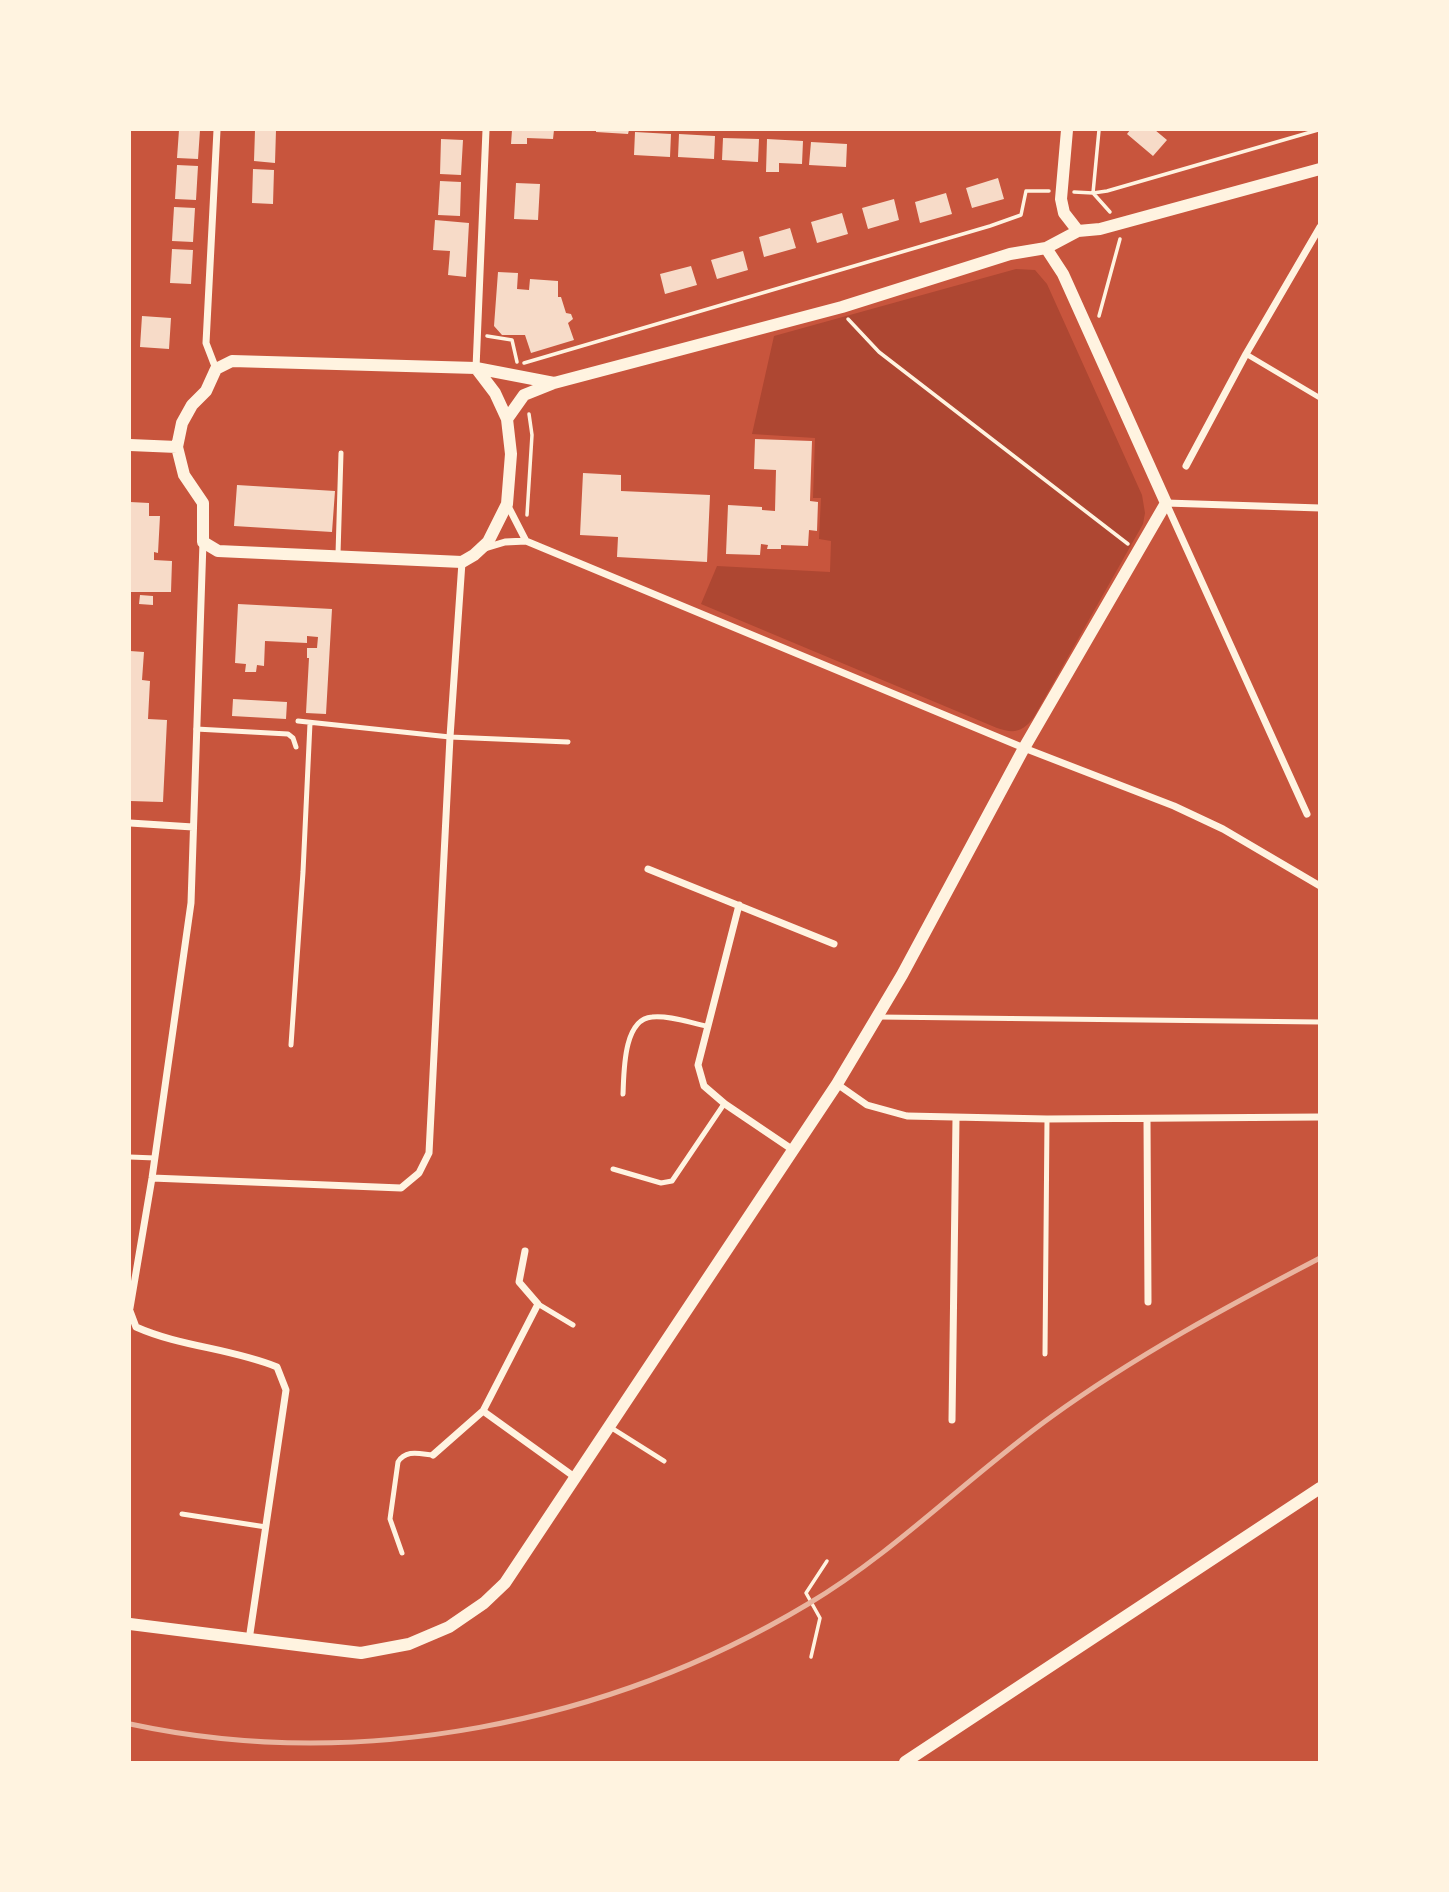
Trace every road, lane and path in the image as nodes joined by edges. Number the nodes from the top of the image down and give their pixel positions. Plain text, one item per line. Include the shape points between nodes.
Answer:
1 (217, 130) edge
2 (486, 130) edge
3 (1067, 130) edge
4 (1098, 130) edge
5 (1318, 130) edge
6 (1320, 169) edge
7 (1046, 191) dead end
8 (1075, 192) dead end
9 (1093, 193) junction
10 (1111, 213) dead end
11 (1320, 227) edge
12 (1078, 231) junction
13 (1120, 237) dead end
14 (1046, 247) junction
15 (842, 307) junction
16 (1099, 316) dead end
17 (487, 336) dead end
18 (1246, 354) junction
19 (527, 360) dead end
20 (518, 366) dead end
21 (476, 368) junction
22 (216, 369) junction
23 (554, 383) junction
24 (1320, 398) edge
25 (527, 406) dead end
26 (507, 419) junction
27 (130, 445) edge
28 (177, 447) junction
29 (341, 453) dead end
30 (1186, 466) dead end
31 (507, 503) junction
32 (1166, 503) junction
33 (1320, 509) edge
34 (527, 520) dead end
35 (526, 541) junction
36 (203, 542) junction
37 (480, 550) junction
38 (1138, 552) junction
39 (338, 556) junction
40 (462, 562) junction
41 (298, 721) dead end
42 (310, 723) junction
43 (196, 729) junction
44 (450, 737) junction
45 (568, 741) dead end
46 (296, 747) dead end
47 (1024, 748) junction
48 (1307, 814) dead end
49 (130, 823) edge
50 (193, 827) junction
51 (649, 869) dead end
52 (1320, 886) edge
53 (738, 905) junction
54 (834, 944) dead end
55 (878, 1017) junction
56 (1320, 1022) edge
57 (708, 1026) junction
58 (291, 1045) dead end
59 (837, 1084) junction
60 (622, 1094) dead end
61 (724, 1104) junction
62 (1320, 1117) edge
63 (956, 1118) junction
64 (1047, 1119) junction
65 (1147, 1119) junction
66 (793, 1150) junction
67 (130, 1157) edge
68 (155, 1158) junction
69 (613, 1169) dead end
70 (152, 1178) junction
71 (525, 1251) dead end
72 (1148, 1302) dead end
73 (538, 1304) junction
74 (130, 1310) edge
75 (573, 1325) dead end
76 (1045, 1354) dead end
77 (483, 1411) junction
78 (951, 1420) dead end
79 (610, 1427) junction
80 (433, 1455) joint
81 (664, 1461) dead end
82 (576, 1478) junction
83 (1320, 1488) edge
84 (182, 1514) dead end
85 (266, 1527) junction
86 (402, 1553) dead end
87 (827, 1561) dead end
88 (130, 1624) edge
89 (249, 1641) junction
90 (811, 1657) dead end
91 (905, 1762) edge

1 - 22 street via 206,343
2 - 21 street
3 - 12 street via 1060,199
4 - 9 path
5 - 9 path
6 - 12 street via 1100,229
7 - 19 path via 1026,191 1021,215 989,226
8 - 9 path
9 - 10 path
11 - 18 street
12 - 14 street
13 - 16 path
14 - 15 street
14 - 32 street via 1063,274
15 - 23 street
15 - 38 path via 846,318 879,352
17 - 20 path via 512,340
18 - 24 lane
18 - 30 street
21 - 22 street via 232,362
21 - 23 street
21 - 26 street
22 - 28 street via 182,424
23 - 26 street via 524,395
25 - 34 path via 532,435
26 - 31 street via 511,454
27 - 28 street
28 - 36 street via 184,475 203,503
29 - 39 lane
31 - 35 street
31 - 37 street
32 - 33 street
32 - 38 street
32 - 48 street
35 - 37 street
35 - 47 street
36 - 39 street via 218,551
36 - 43 street
37 - 40 street
38 - 47 street
39 - 40 street
40 - 44 street
41 - 42 lane
42 - 44 lane
42 - 58 lane
43 - 46 lane via 288,734
43 - 50 street
44 - 45 lane
44 - 70 street via 429,1153 419,1173 401,1188
47 - 52 street via 1211,823
47 - 55 street
49 - 50 street
50 - 68 street via 191,903
51 - 53 street
53 - 54 street
53 - 57 street
55 - 56 lane
55 - 59 street
57 - 60 lane via 654,1016 640,1023 628,1040
57 - 61 street via 698,1065 704,1086
59 - 63 street via 867,1105 907,1116
59 - 66 street
61 - 66 street
61 - 69 lane via 672,1181 661,1183
62 - 65 street
63 - 64 street
63 - 78 street
64 - 65 street
64 - 76 lane
65 - 72 street
66 - 79 street
67 - 68 lane
68 - 70 street
70 - 74 street
71 - 73 street via 520,1282
73 - 75 lane
73 - 77 street
74 - 85 street via 136,1326 157,1336 249,1356 277,1367 286,1390
77 - 80 street
77 - 82 street
79 - 81 lane
79 - 82 street
80 - 86 lane via 409,1453 398,1462 390,1519
82 - 89 street via 505,1583 449,1627 409,1644 361,1653
83 - 91 street
84 - 85 lane
85 - 89 street
87 - 90 path via 806,1593 820,1618
88 - 89 street

